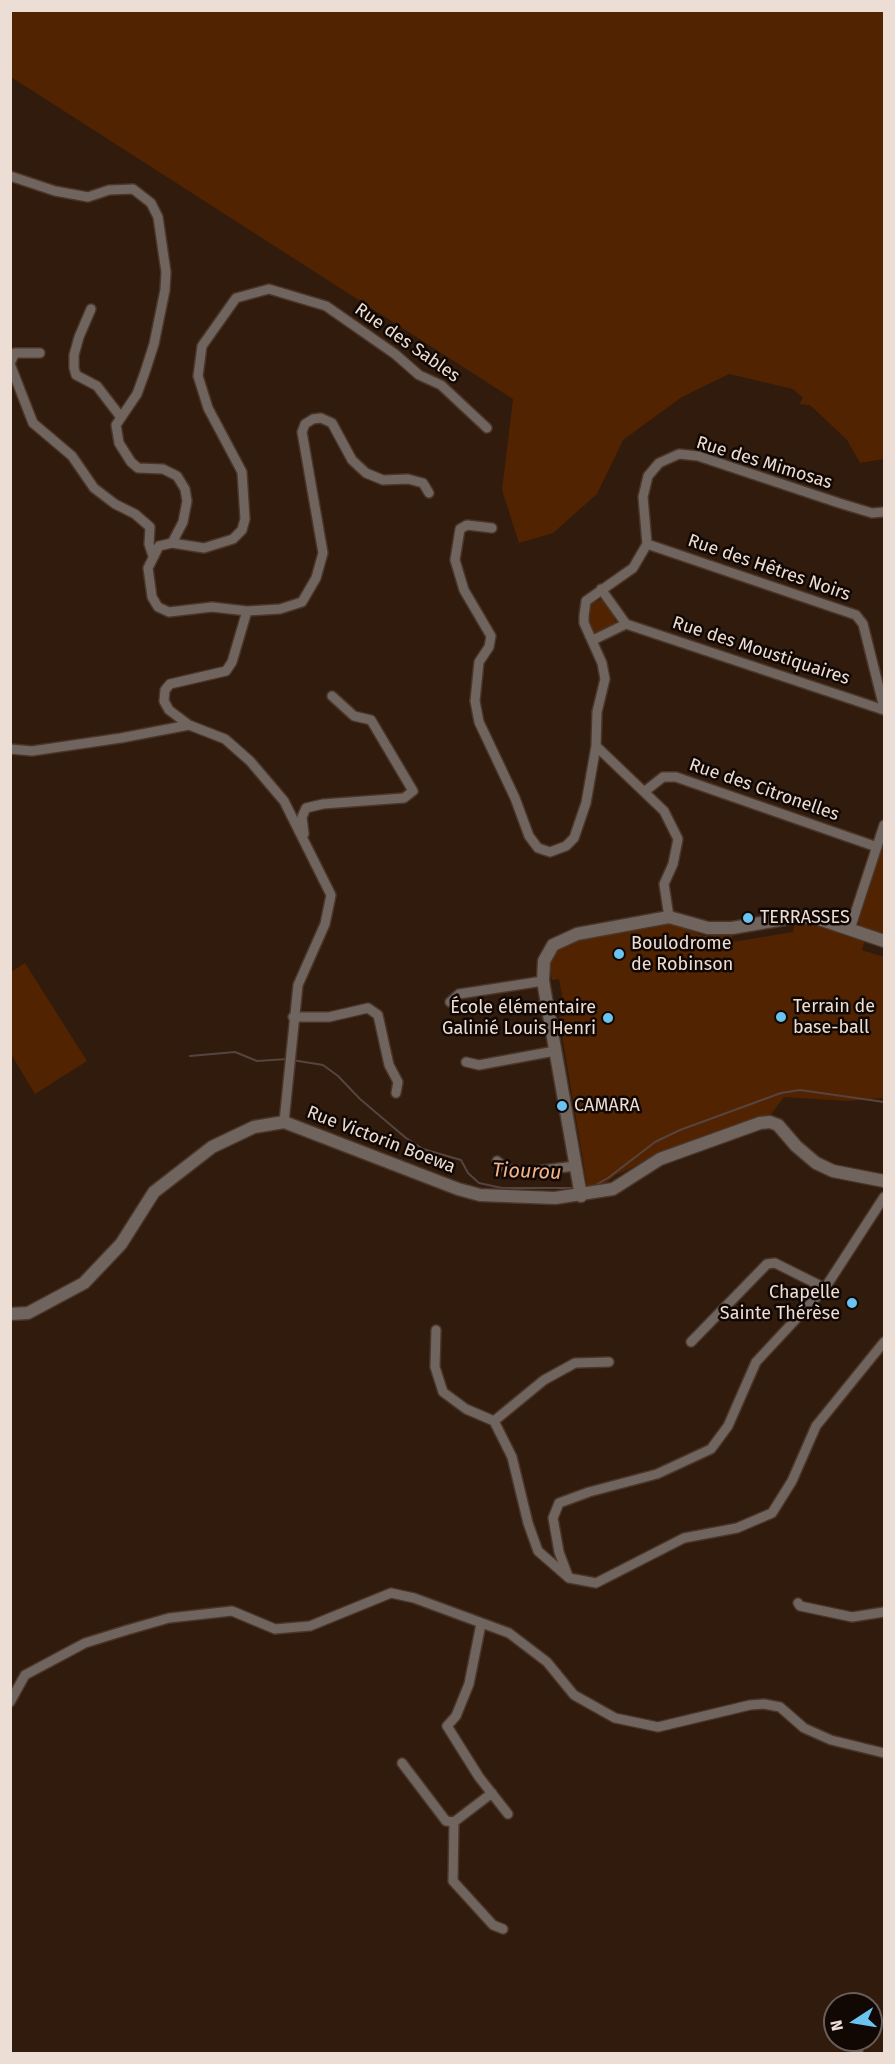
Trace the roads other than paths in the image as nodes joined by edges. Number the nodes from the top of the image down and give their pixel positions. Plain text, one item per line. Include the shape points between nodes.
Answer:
1 (10, 176) edge
2 (91, 309) dead end
3 (40, 353) dead end
4 (10, 363) edge
5 (120, 416) junction
6 (487, 428) dead end
7 (429, 493) dead end
8 (885, 512) edge
9 (492, 528) dead end
10 (172, 543) junction
11 (647, 544) junction
12 (153, 556) junction
13 (601, 589) junction
14 (247, 611) junction
15 (626, 624) junction
16 (593, 640) junction
17 (332, 696) dead end
18 (885, 709) edge
19 (189, 725) junction
20 (596, 747) junction
21 (10, 749) edge
22 (644, 792) junction
23 (885, 825) edge
24 (305, 843) junction
25 (877, 847) junction
26 (669, 917) junction
27 (850, 928) junction
28 (885, 941) edge
29 (543, 981) junction
30 (450, 1002) dead end
31 (294, 1017) junction
32 (555, 1051) junction
33 (466, 1062) dead end
34 (396, 1093) dead end
35 (284, 1122) junction
36 (497, 1161) dead end
37 (575, 1166) junction
38 (885, 1181) edge
39 (580, 1190) junction
40 (885, 1197) edge
41 (825, 1288) junction
42 (10, 1314) edge
43 (436, 1330) dead end
44 (691, 1342) dead end
45 (885, 1342) edge
46 (609, 1362) dead end
47 (494, 1421) junction
48 (569, 1578) junction
49 (798, 1603) dead end
50 (885, 1612) edge
51 (481, 1624) junction
52 (10, 1702) edge
53 (885, 1753) edge
54 (402, 1763) dead end
55 (492, 1793) junction
56 (508, 1815) dead end
57 (454, 1822) junction
58 (503, 1929) dead end

1 - 5 street via 88,197 109,190 133,189 151,203 158,217 165,290 145,372 137,394
2 - 5 street via 76,346 74,368 76,375 97,386
3 - 4 street via 15,353
4 - 12 street via 33,423 72,456 94,488 150,527
5 - 10 street via 116,434 131,462 138,468 163,469 177,476 185,489 183,522
6 - 10 street, Rue des Sables via 441,385 419,375 326,306 269,290 236,298 202,346 198,376 208,408 242,472 245,519 242,530 224,542 204,548
7 - 14 street via 423,483 408,478 382,480 366,473 352,460 332,423 313,418 302,432 323,553 316,578 302,602 280,609
8 - 11 street, Rue des Mimosas via 872,513 698,456 679,454 658,464 648,476 643,497
9 - 20 street via 467,525 460,529 455,560 464,590 491,636 479,662 475,701 479,722 529,836 538,848 550,852 574,838 586,803
10 - 12 street via 159,546
11 - 13 street via 633,568
11 - 18 street, Rue des Hêtres Noirs via 856,615 862,624
12 - 14 street via 148,568 152,597 158,607 169,612 212,607
13 - 15 street
13 - 16 street via 586,601 584,623
14 - 19 street via 226,671 179,681 165,690 164,701 169,710
15 - 16 street
15 - 18 street, Rue des Moustiquaires
16 - 20 street via 605,680 597,712
17 - 24 street via 354,716 371,720 413,791 404,798 306,808 302,817
19 - 21 street via 32,751
19 - 24 street via 225,739 250,761 284,801
20 - 22 street
22 - 25 street, Rue des Citronelles via 663,777 676,777
22 - 26 street via 673,824 678,839 664,884
23 - 25 street
24 - 31 street via 331,895 326,924 298,986
25 - 27 street
26 - 27 street via 708,928 796,917 816,918
26 - 29 street via 577,934 553,945 544,961
27 - 28 street
29 - 30 street via 459,994
29 - 32 street
31 - 34 street via 329,1017 368,1008 378,1015 389,1065 398,1082
31 - 35 street
32 - 33 street via 479,1065
32 - 37 street
35 - 39 street, Rue Victorin Boewa via 458,1189 486,1196 555,1198
35 - 42 street, Rue Victorin Boewa via 254,1127 212,1147 154,1192 121,1244 84,1283 28,1313
36 - 37 street via 507,1169 525,1172
37 - 39 street
38 - 39 street, Rue Victorin Boewa via 833,1171 816,1163 778,1125 760,1122 660,1159 613,1189
40 - 41 street
41 - 44 street via 776,1263 766,1264
41 - 48 street via 756,1362 728,1426 711,1449 657,1474 559,1503 553,1518
43 - 47 street via 435,1367 442,1392 466,1409
45 - 48 street via 819,1421 792,1481 772,1513 737,1528 684,1538 596,1583
46 - 47 street via 574,1364 544,1380
47 - 48 street via 512,1457 538,1551
49 - 50 street via 852,1617
51 - 52 street via 391,1593 310,1626 275,1629 232,1611 169,1618 85,1643 25,1675
51 - 53 street via 509,1633 548,1662 574,1695 615,1718 658,1726 764,1704 780,1707 804,1728 831,1740
51 - 55 street via 469,1684 456,1716 447,1726
54 - 57 street via 446,1821
55 - 56 street
55 - 57 street
57 - 58 street via 453,1881 493,1926

